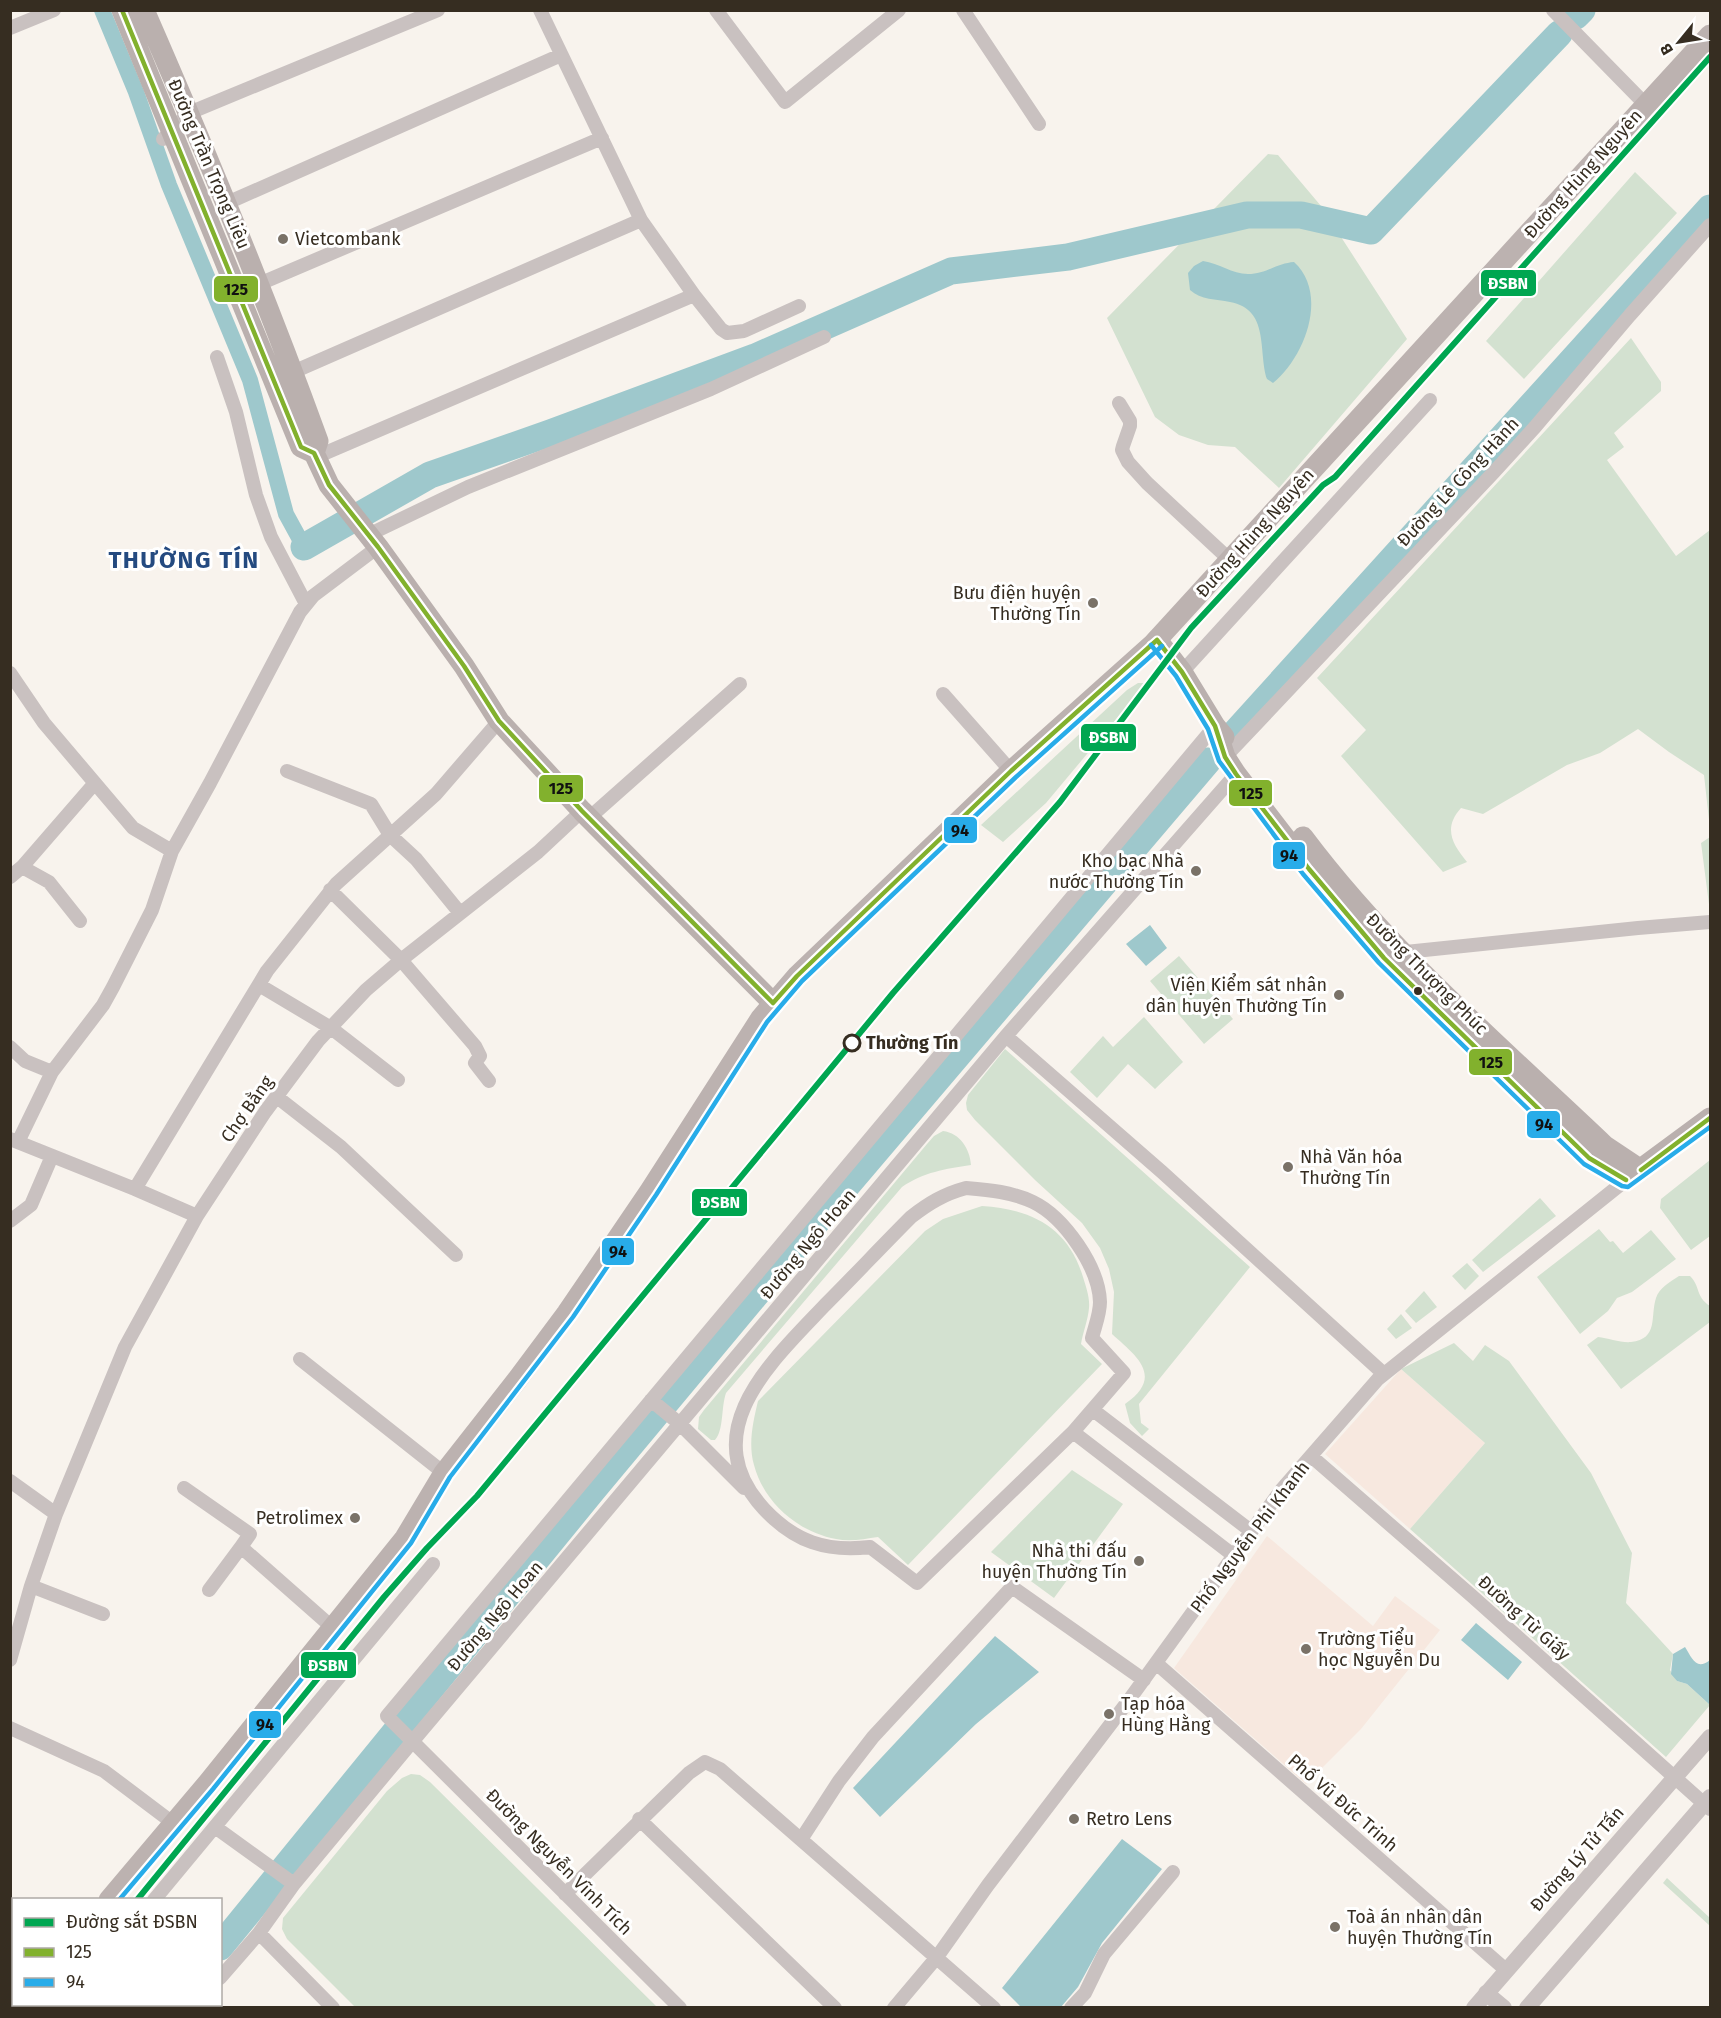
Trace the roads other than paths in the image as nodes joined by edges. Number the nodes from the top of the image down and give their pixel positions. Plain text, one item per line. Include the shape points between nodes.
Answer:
1 (54, 10) edge
2 (122, 10) edge
3 (144, 10) edge
4 (438, 10) edge
5 (540, 10) edge
6 (716, 10) edge
7 (899, 10) edge
8 (963, 10) edge
9 (1553, 10) edge
10 (10, 28) edge
11 (1710, 35) edge
12 (561, 55) junction
13 (1646, 105) junction
14 (189, 113) junction
15 (1039, 124) dead end
16 (167, 134) junction
17 (602, 138) junction
18 (227, 203) junction
19 (641, 220) junction
20 (1710, 225) edge
21 (259, 284) junction
22 (694, 295) junction
23 (799, 306) dead end
24 (824, 336) dead end
25 (217, 357) dead end
26 (293, 372) junction
27 (1430, 400) dead end
28 (1119, 402) dead end
29 (315, 455) junction
30 (373, 541) junction
31 (1230, 560) junction
32 (306, 603) junction
33 (1157, 640) junction
34 (1182, 672) junction
35 (10, 673) edge
36 (740, 684) dead end
37 (943, 694) dead end
38 (499, 721) junction
39 (1215, 726) junction
40 (1232, 760) junction
41 (287, 771) dead end
42 (1011, 771) junction
43 (94, 784) junction
44 (585, 815) junction
45 (390, 835) junction
46 (172, 851) junction
47 (14, 873) edge
48 (330, 890) junction
49 (460, 913) junction
50 (80, 921) dead end
51 (1710, 922) edge
52 (1392, 955) junction
53 (401, 960) junction
54 (259, 985) junction
55 (773, 1003) junction
56 (331, 1028) junction
57 (1005, 1036) junction
58 (10, 1047) edge
59 (52, 1072) junction
60 (398, 1080) dead end
61 (489, 1081) dead end
62 (277, 1097) junction
63 (1710, 1118) edge
64 (14, 1141) edge
65 (52, 1156) junction
66 (1634, 1175) junction
67 (135, 1189) junction
68 (197, 1216) junction
69 (10, 1221) edge
70 (456, 1255) dead end
71 (300, 1359) dead end
72 (1384, 1374) junction
73 (651, 1400) junction
74 (1093, 1410) junction
75 (680, 1424) junction
76 (1073, 1432) junction
77 (1311, 1456) junction
78 (444, 1473) junction
79 (10, 1481) edge
80 (184, 1488) dead end
81 (752, 1495) junction
82 (56, 1514) junction
83 (1251, 1531) junction
84 (241, 1547) junction
85 (1233, 1555) junction
86 (433, 1564) dead end
87 (31, 1586) junction
88 (209, 1590) dead end
89 (103, 1614) dead end
90 (333, 1628) junction
91 (10, 1660) edge
92 (1156, 1663) junction
93 (1144, 1680) junction
94 (11, 1731) edge
95 (1710, 1737) edge
96 (412, 1741) junction
97 (1674, 1776) junction
98 (1708, 1803) edge
99 (639, 1819) junction
100 (172, 1823) junction
101 (214, 1827) junction
102 (802, 1838) junction
103 (1173, 1872) dead end
104 (287, 1879) junction
105 (565, 1893) junction
106 (110, 1898) edge
107 (155, 1898) edge
108 (259, 1932) junction
109 (937, 1957) junction
110 (1506, 1971) junction
111 (222, 1976) edge
112 (1486, 1993) junction
113 (333, 2007) edge
114 (680, 2007) edge
115 (835, 2007) edge
116 (894, 2007) edge
117 (994, 2007) edge
118 (1071, 2007) edge
119 (1474, 2007) edge
120 (1504, 2007) edge
121 (1527, 2007) edge

1 - 10 street
2 - 16 main road, Đường Trần Trọng Liêu
3 - 14 main road, Đường Trần Trọng Liêu
4 - 14 street
5 - 12 street
6 - 7 street via 784,102
8 - 15 street
9 - 13 street
11 - 13 highway, Đường Hùng Nguyên
12 - 17 street
12 - 18 street
13 - 31 highway, Đường Hùng Nguyên
14 - 16 street
14 - 18 main road, Đường Trần Trọng Liêu
16 - 29 main road, Đường Trần Trọng Liêu via 301,447
17 - 19 street
17 - 21 street
18 - 21 main road, Đường Trần Trọng Liêu
19 - 22 street
19 - 26 street
20 - 40 street, Đường Lê Công Hành via 1535,427
21 - 26 main road, Đường Trần Trọng Liêu
22 - 23 street via 727,333 744,331
22 - 29 street
24 - 30 street via 711,389 468,487
25 - 32 street via 271,537
26 - 29 main road, Đường Trần Trọng Liêu via 318,441
27 - 34 street
28 - 31 street via 1130,421 1122,450 1128,462
29 - 30 main road, Đường Trần Trọng Liêu via 329,485
30 - 32 street
30 - 38 main road, Đường Trần Trọng Liêu
31 - 33 highway, Đường Hùng Nguyên
32 - 46 street
33 - 34 main road, Đường Thượng Phúc
33 - 42 highway, Đường Hùng Nguyên
34 - 39 main road, Đường Thượng Phúc
35 - 43 street via 44,723
36 - 44 street, Chợ Bằng
37 - 42 street
38 - 44 main road, Đường Trần Trọng Liêu
38 - 45 street via 436,794
39 - 40 main road, Đường Thượng Phúc
39 - 73 street
40 - 52 main road, Đường Thượng Phúc via 1309,869
40 - 57 street, Đường Ngô Hoan
41 - 45 street via 371,804
42 - 55 highway, Đường Hùng Nguyên
43 - 46 street via 133,828
43 - 47 street
44 - 49 street, Chợ Bằng
44 - 55 main road, Đường Trần Trọng Liêu
45 - 48 street
45 - 49 street via 416,859
46 - 59 street via 152,910 113,987
47 - 50 street via 50,882
48 - 53 street
48 - 54 street
49 - 53 street, Chợ Bằng
51 - 52 street
52 - 66 main road, Đường Thượng Phúc
53 - 56 street, Chợ Bằng
53 - 61 street via 475,1046 480,1056 475,1063
54 - 56 street
54 - 67 street
55 - 78 highway, Đường Hùng Nguyên via 567,1313
56 - 60 street
56 - 62 street, Chợ Bằng
57 - 72 street
57 - 75 street, Đường Ngô Hoan
58 - 59 street via 25,1061
59 - 64 street
62 - 68 street, Chợ Bằng
62 - 70 street via 341,1147
63 - 66 main road, Phố Nguyễn Phi Khanh
64 - 65 street
65 - 67 street
65 - 69 street via 31,1205
66 - 72 street, Phố Nguyễn Phi Khanh
67 - 68 street
68 - 82 street, Chợ Bằng via 125,1347
71 - 78 street
72 - 77 street, Phố Nguyễn Phi Khanh
73 - 75 street
73 - 96 street, Đường Nguyễn Vĩnh Tích via 387,1716
74 - 76 street
74 - 81 street via 1124,1374 1092,1338 1100,1301 1084,1255 1050,1212 1012,1194 966,1188 939,1197 911,1216 788,1344 757,1382 746,1401 736,1440 743,1480
74 - 83 street
75 - 81 street
75 - 96 street, Đường Ngô Hoan
76 - 81 street via 917,1583 870,1547 831,1547 795,1536
76 - 85 street
77 - 83 street, Phố Nguyễn Phi Khanh
77 - 97 street, Đường Từ Giấy
78 - 90 highway, Đường Hùng Nguyên via 405,1538
79 - 82 street
80 - 84 street via 250,1534
82 - 87 street, Chợ Bằng
83 - 85 street, Phố Nguyễn Phi Khanh
84 - 88 street
84 - 90 street
85 - 92 street, Phố Nguyễn Phi Khanh
86 - 101 street
87 - 89 street
87 - 91 street, Chợ Bằng
90 - 100 highway, Đường Hùng Nguyên
92 - 93 street, Phố Nguyễn Phi Khanh
92 - 110 street, Phố Vũ Đức Trinh
93 - 102 street via 1012,1587 873,1737
93 - 109 street, Phố Nguyễn Phi Khanh
94 - 100 street via 104,1771
95 - 97 street, Đường Lý Tử Tấn
96 - 104 street, Đường Ngô Hoan
96 - 105 street, Đường Nguyễn Vĩnh Tích
97 - 98 street, Đường Từ Giấy
97 - 110 street, Đường Lý Tử Tấn
98 - 121 street
99 - 102 street via 705,1762 720,1769
99 - 105 street
99 - 115 street
100 - 106 highway, Đường Hùng Nguyên
101 - 104 street
101 - 107 street
102 - 109 street
103 - 118 street via 1104,1954 1084,1993
104 - 108 street, Đường Ngô Hoan
105 - 114 street, Đường Nguyễn Vĩnh Tích
108 - 111 street, Đường Ngô Hoan
108 - 113 street
109 - 116 street, Phố Nguyễn Phi Khanh
109 - 117 street
110 - 112 street, Đường Lý Tử Tấn
112 - 119 street, Đường Lý Tử Tấn
112 - 120 street

